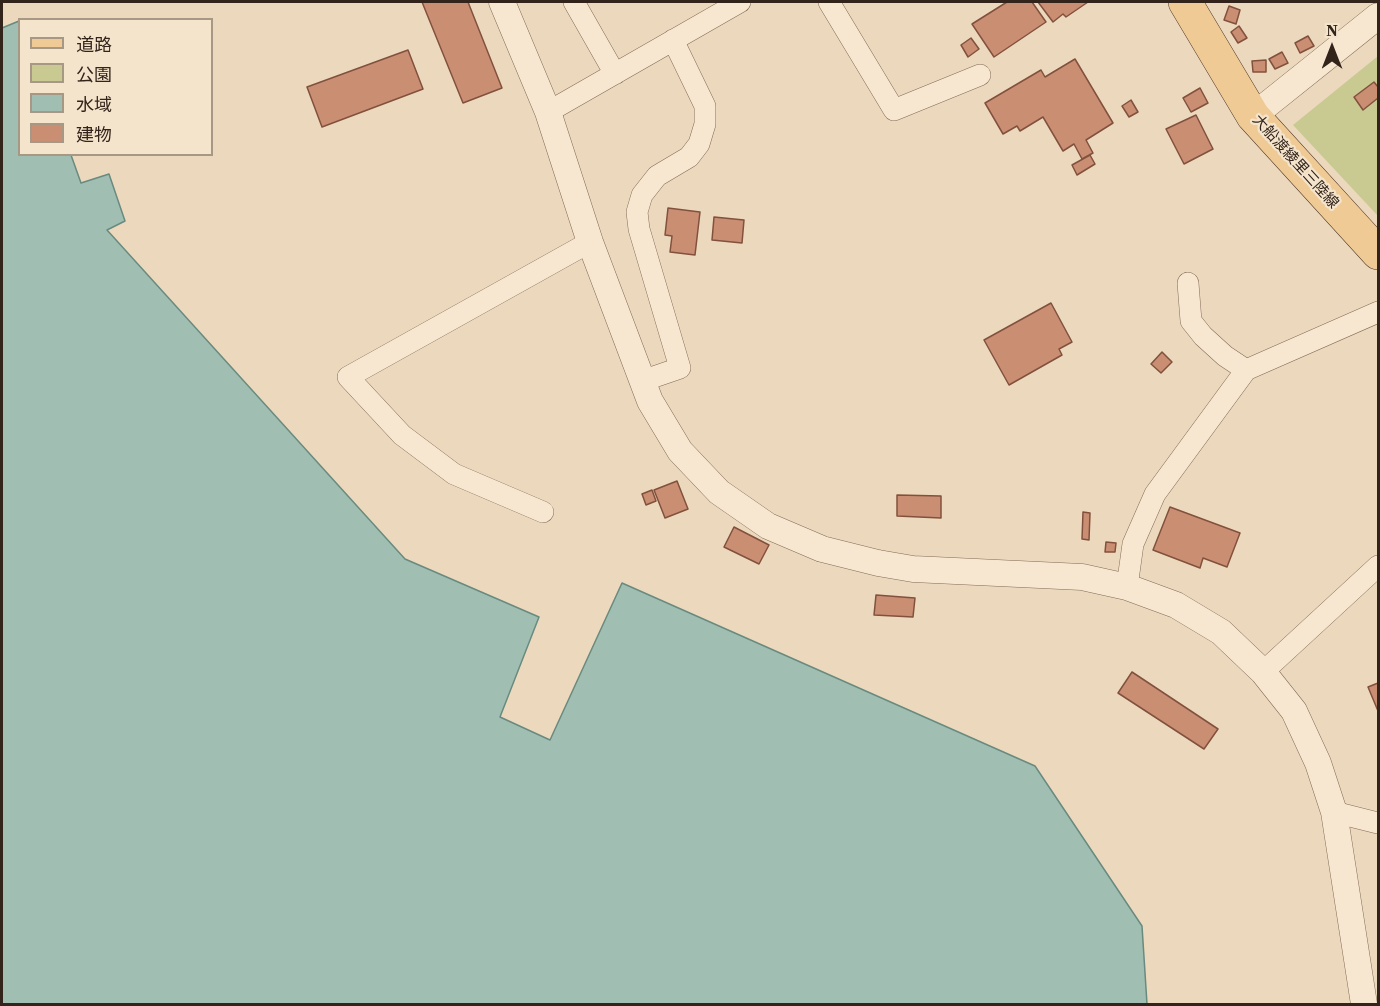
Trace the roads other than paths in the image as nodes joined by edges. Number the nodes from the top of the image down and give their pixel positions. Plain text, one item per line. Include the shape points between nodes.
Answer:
1 (502, 2) edge
2 (574, 2) edge
3 (740, 2) edge
4 (829, 2) edge
5 (1185, 2) edge
6 (1378, 16) edge
7 (673, 40) junction
8 (615, 74) junction
9 (980, 75) dead end
10 (548, 112) junction
11 (1253, 116) junction
12 (590, 242) junction
13 (1378, 253) edge
14 (1188, 283) dead end
15 (1378, 312) edge
16 (1246, 370) junction
17 (642, 381) junction
18 (543, 513) dead end
19 (1378, 566) edge
20 (1127, 587) junction
21 (1263, 672) junction
22 (1334, 812) junction
23 (1378, 823) edge
24 (1364, 1005) edge

1 - 10 street
2 - 8 street
3 - 7 street
4 - 9 street via 894,110
5 - 11 main road, 大船渡綾里三陸線
6 - 11 street
7 - 8 street
7 - 17 street via 705,106 705,124 699,144 688,157 657,177 642,195 637,212 680,368
8 - 10 street
10 - 12 street
11 - 13 main road, 大船渡綾里三陸線
12 - 17 street
12 - 18 street via 348,376 402,435 454,474
14 - 16 street via 1191,321 1225,356
15 - 16 street
16 - 20 street via 1155,494 1133,544
17 - 20 street via 680,451 719,492 768,526 822,549 914,569 1082,577
19 - 21 street
20 - 21 street via 1176,605 1221,632
21 - 22 street via 1294,711 1318,763
22 - 23 street
22 - 24 street

